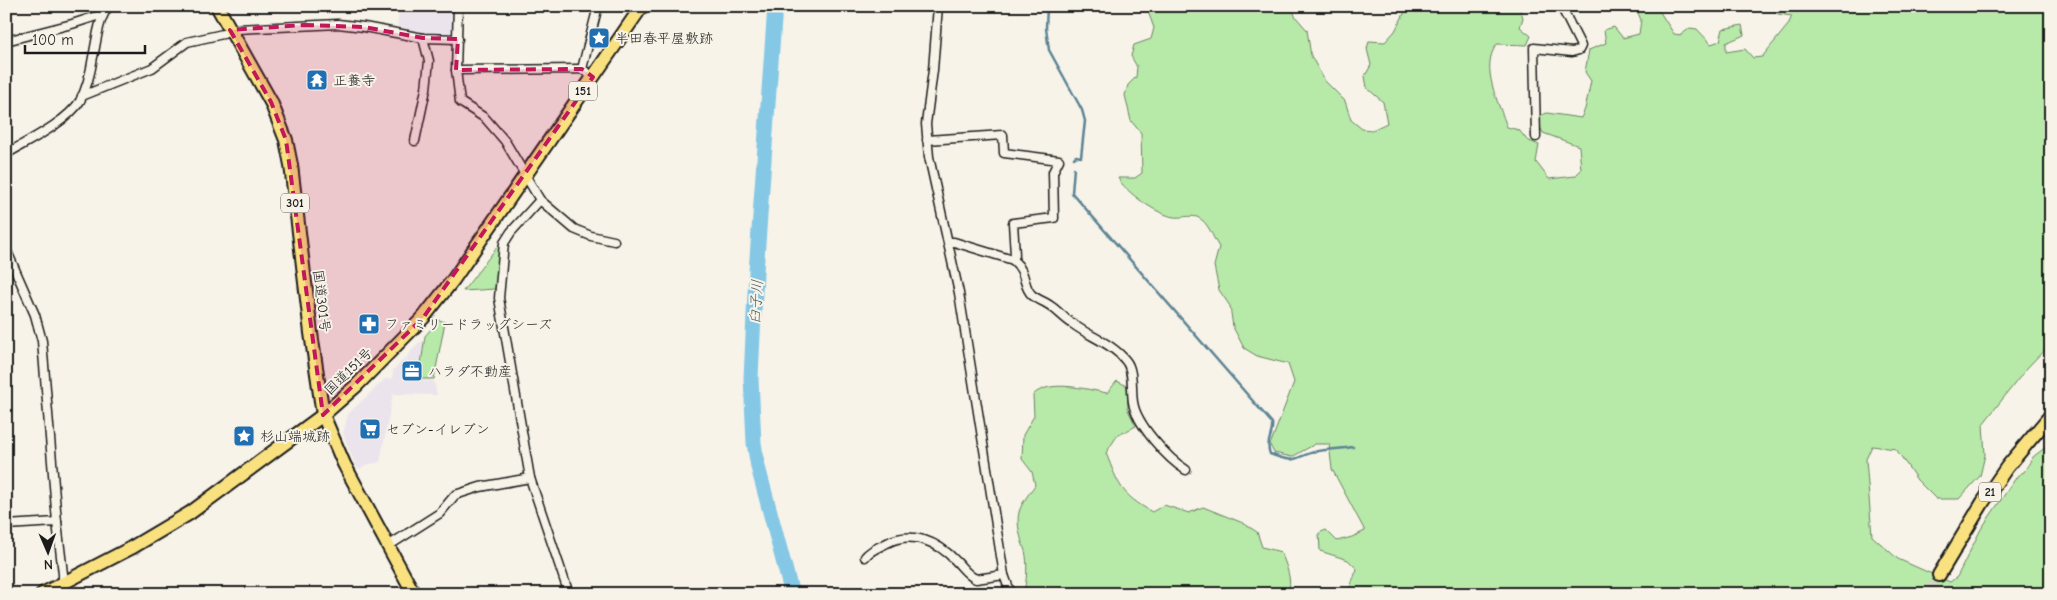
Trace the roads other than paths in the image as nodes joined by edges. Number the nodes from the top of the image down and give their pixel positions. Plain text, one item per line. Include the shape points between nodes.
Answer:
1 (109, 6) edge
2 (217, 6) edge
3 (458, 6) edge
4 (598, 6) edge
5 (642, 6) edge
6 (938, 6) edge
7 (1561, 6) edge
8 (103, 14) junction
9 (230, 30) junction
10 (423, 38) junction
11 (458, 39) junction
12 (6, 41) edge
13 (582, 69) junction
14 (456, 70) junction
15 (593, 77) junction
16 (82, 96) junction
17 (1536, 137) dead end
18 (927, 140) junction
19 (415, 142) dead end
20 (6, 154) edge
21 (524, 176) junction
22 (540, 200) junction
23 (614, 241) dead end
24 (949, 242) junction
25 (6, 249) edge
26 (1012, 260) junction
27 (9, 266) edge
28 (323, 415) junction
29 (2051, 415) edge
30 (1186, 470) dead end
31 (530, 478) junction
32 (57, 522) junction
33 (6, 525) edge
34 (388, 546) junction
35 (865, 557) dead end
36 (1004, 575) junction
37 (1939, 575) tunnel mouth
38 (63, 588) edge
39 (42, 594) edge
40 (414, 594) edge
41 (569, 594) edge
42 (1011, 594) edge

1 - 8 street
2 - 9 main road, 国道301号 / 301
3 - 11 street
4 - 13 street
5 - 15 main road, 国道151号 / 151
6 - 18 street
7 - 17 street via 1581,46 1572,52 1534,48
8 - 12 street
8 - 16 street
9 - 10 street via 338,24
9 - 16 street via 187,42 152,68
9 - 28 main road, 国道301号 / 301 via 272,102 286,140
10 - 11 street
10 - 19 street via 429,61
11 - 14 street
13 - 14 street
13 - 15 street
14 - 21 street via 460,102 485,118 505,141
15 - 21 main road, 国道151号 / 151
16 - 20 street via 74,110
18 - 24 street
18 - 26 street via 1003,135 1004,153 1059,160 1053,172 1054,218 1012,223 1015,255
21 - 22 street
21 - 28 main road, 国道151号 / 151 via 423,318
22 - 23 street via 574,229
22 - 31 street via 504,243 499,298
24 - 26 street
24 - 36 street via 974,375
25 - 27 street
26 - 30 street via 1019,265 1033,296 1073,325 1106,343 1126,362 1133,405 1142,424 1162,449
27 - 32 street via 35,315 42,340
28 - 34 main road, 国道301号 / 301 via 344,464
28 - 38 main road, 国道151号 / 151 via 190,513
29 - 37 main road, 21 via 1982,502
31 - 34 street via 455,495 440,513
31 - 41 street
32 - 33 street
32 - 38 street
34 - 40 main road, 国道301号 / 301
35 - 36 street via 870,550 892,540 913,536 948,554 976,579
36 - 42 street
38 - 39 main road, 国道151号 / 151

